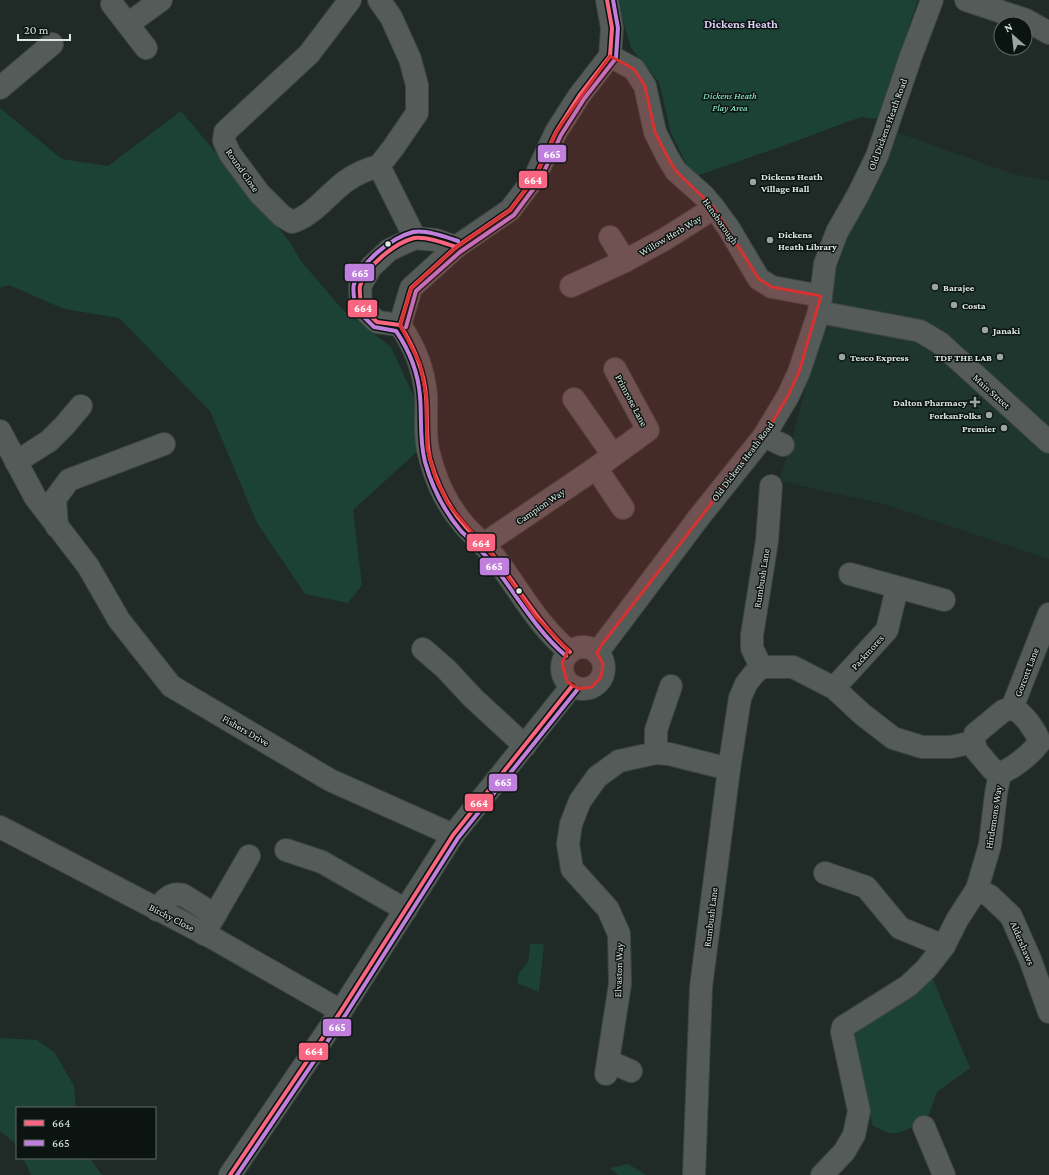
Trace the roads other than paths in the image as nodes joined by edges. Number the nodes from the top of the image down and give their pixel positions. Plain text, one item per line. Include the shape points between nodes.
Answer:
1 (161, 0) edge
2 (350, 0) edge
3 (379, 0) edge
4 (607, 0) edge
5 (932, 0) edge
6 (966, 0) edge
7 (112, 4) dead end
8 (128, 24) junction
9 (1049, 33) edge
10 (52, 44) dead end
11 (146, 48) dead end
12 (610, 56) junction
13 (0, 88) edge
14 (379, 166) junction
15 (714, 208) junction
16 (610, 237) dead end
17 (416, 238) junction
18 (456, 247) junction
19 (625, 261) junction
20 (571, 286) dead end
21 (820, 304) junction
22 (400, 325) junction
23 (615, 369) dead end
24 (574, 399) dead end
25 (81, 406) dead end
26 (648, 430) joint
27 (0, 431) edge
28 (1049, 442) edge
29 (164, 444) dead end
30 (613, 455) junction
31 (16, 462) junction
32 (596, 468) junction
33 (771, 486) dead end
34 (623, 508) dead end
35 (57, 527) junction
36 (484, 544) junction
37 (850, 574) dead end
38 (897, 588) junction
39 (944, 600) dead end
40 (1049, 614) edge
41 (423, 649) dead end
42 (570, 652) junction
43 (597, 653) junction
44 (761, 667) junction
45 (572, 686) junction
46 (672, 686) dead end
47 (834, 688) junction
48 (1012, 708) junction
49 (974, 742) junction
50 (1044, 744) edge
51 (525, 746) junction
52 (656, 753) junction
53 (728, 769) junction
54 (1000, 773) junction
55 (0, 827) edge
56 (453, 835) junction
57 (286, 850) dead end
58 (249, 856) dead end
59 (825, 873) dead end
60 (977, 889) junction
61 (157, 910) junction
62 (406, 910) junction
63 (215, 915) junction
64 (204, 934) junction
65 (944, 946) junction
66 (1045, 989) edge
67 (341, 1011) junction
68 (1049, 1012) edge
69 (631, 1071) dead end
70 (924, 1127) dead end
71 (230, 1175) edge
72 (694, 1175) edge
73 (822, 1175) edge
74 (944, 1175) edge

1 - 8 street
2 - 14 street, Round Close via 309,54 225,132 224,141 230,154 259,193 282,216 292,222 302,219 346,181 365,170
3 - 14 street via 391,17 410,59 417,86 417,113
4 - 12 street via 612,28
5 - 21 street, Old Dickens Heath Road via 877,156 838,232 826,264
6 - 9 street via 1026,20
7 - 8 street
8 - 11 street
10 - 13 street
12 - 15 street, Hensborough via 634,69 645,86 655,132 668,158 676,171
12 - 18 street via 556,132 535,177 510,210
14 - 17 street
15 - 19 street, Willow Herb Way via 665,240
15 - 21 street, Hensborough via 759,279 772,287
16 - 19 street
17 - 18 street via 436,240
17 - 22 street via 389,250 371,267 360,286 361,307 376,322
18 - 22 street via 411,288
19 - 20 street, Willow Herb Way
21 - 28 street, Main Street via 920,331 940,343
21 - 43 street, Old Dickens Heath Road via 799,372 773,440 700,516
22 - 36 street via 412,344 420,364 426,396 425,424 428,448 435,477 448,504 465,526
23 - 26 street, Primrose Lane
24 - 30 street
25 - 31 street via 49,441
26 - 30 street, Campion Way
27 - 31 street, Fishers Drive
29 - 35 street via 68,480 55,499
30 - 32 street, Campion Way
31 - 35 street, Fishers Drive via 35,498
32 - 34 street
32 - 36 street, Campion Way
33 - 44 street, Rumbush Lane via 767,541 752,635 752,648
35 - 56 street, Fishers Drive via 88,566 119,620 171,686 330,780
36 - 42 street via 535,616
37 - 38 street
38 - 39 street
38 - 47 street, Packmores via 887,630
40 - 48 street, Gorcott Lane
41 - 51 street
42 - 43 street via 586,647
42 - 45 street via 565,657 562,670 567,682
43 - 45 street via 603,664 603,671 597,683 585,689
44 - 47 street via 793,667
44 - 53 street, Rumbush Lane via 746,684 740,698
45 - 51 street
46 - 52 street via 656,730
47 - 49 street via 893,738 922,747 951,747
48 - 49 street via 1003,711 976,734
48 - 50 street via 1018,711
49 - 54 street via 976,750 992,769
50 - 54 street
51 - 56 street
52 - 53 street, Elvaston Way
52 - 69 street, Elvaston Way via 619,761 597,777 580,801 571,824 568,844 572,869 608,909 619,934 620,984 607,1068
53 - 72 street, Rumbush Lane via 700,987
54 - 60 street, Hirdemons Way via 990,845
55 - 61 street, Birchy Close
56 - 62 street
57 - 62 street via 322,862
58 - 63 street
59 - 65 street via 866,887 900,928
60 - 65 street, Hirdemons Way
60 - 66 street, Aldershaws via 990,896 1011,916
61 - 63 street via 170,895 177,894 183,895
61 - 64 street, Birchy Close
62 - 67 street
63 - 64 street
64 - 67 street, Birchy Close
65 - 73 street, Hirdemons Way via 926,969 908,986 843,1027 835,1035 859,1111 854,1134 844,1152
66 - 68 street, Aldershaws
67 - 71 street
70 - 74 street

